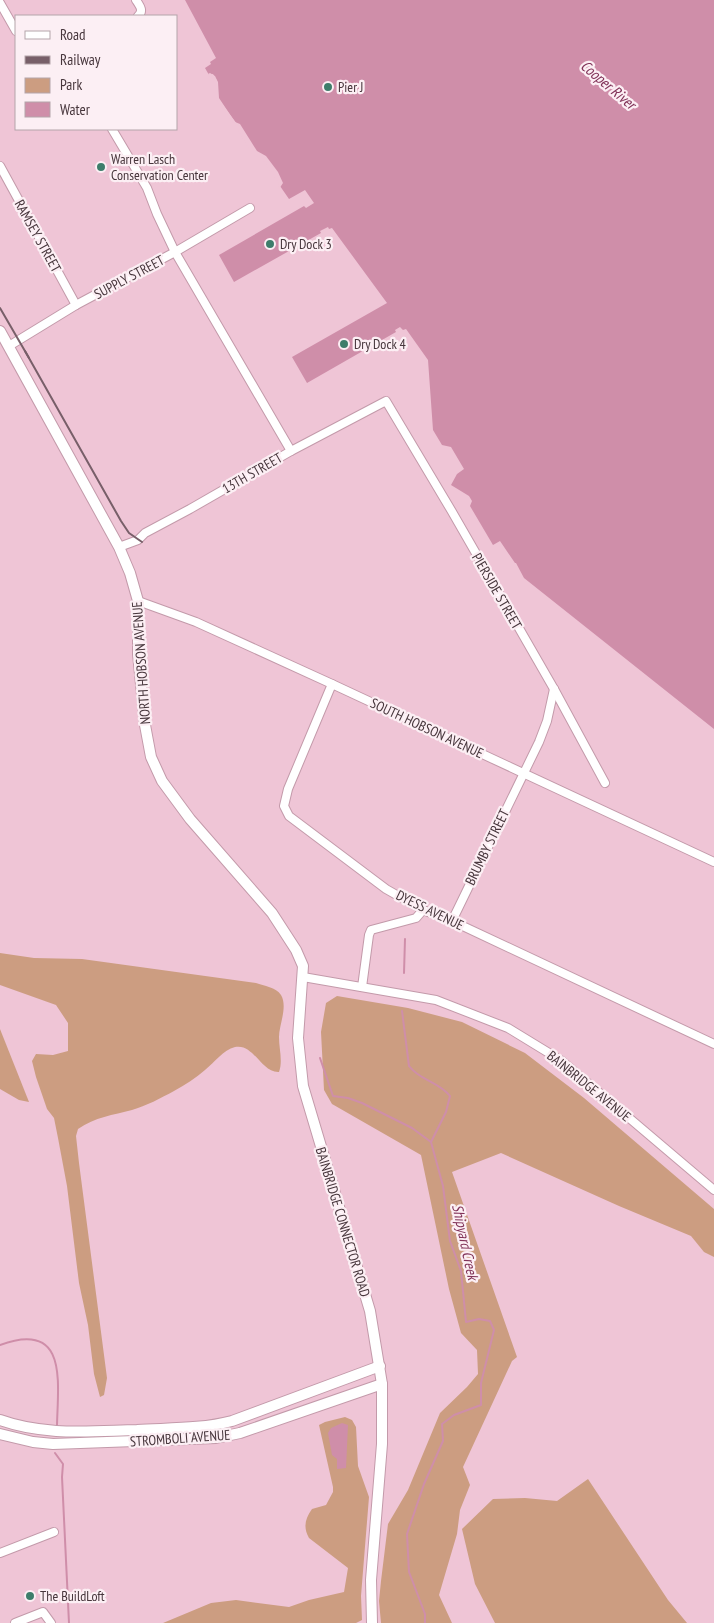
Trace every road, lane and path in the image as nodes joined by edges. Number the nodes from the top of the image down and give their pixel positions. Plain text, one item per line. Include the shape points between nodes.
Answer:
1 (136, 0) edge
2 (0, 4) edge
3 (139, 15) edge
4 (15, 29) edge
5 (113, 130) edge
6 (0, 166) edge
7 (250, 208) dead end
8 (175, 252) junction
9 (76, 306) junction
10 (0, 331) edge
11 (9, 346) junction
12 (386, 400) joint
13 (291, 451) junction
14 (119, 547) junction
15 (138, 601) junction
16 (332, 684) junction
17 (554, 689) junction
18 (523, 773) junction
19 (605, 783) dead end
20 (714, 862) edge
21 (423, 910) junction
22 (452, 921) junction
23 (304, 977) junction
24 (362, 987) junction
25 (714, 1044) edge
26 (714, 1190) edge
27 (380, 1366) junction
28 (382, 1384) junction
29 (0, 1420) edge
30 (0, 1434) edge
31 (54, 1532) dead end
32 (0, 1552) edge
33 (15, 1623) edge
34 (50, 1623) edge
35 (372, 1623) edge

1 - 3 street via 141,8
2 - 4 street
5 - 8 street via 146,188
6 - 9 street, RAMSEY STREET
7 - 8 street, SUPPLY STREET
8 - 9 street, SUPPLY STREET
8 - 13 street
9 - 11 street, SUPPLY STREET
10 - 11 street, NORTH HOBSON AVENUE
11 - 14 street, NORTH HOBSON AVENUE
12 - 13 street, 13TH STREET
12 - 17 street, PIERSIDE STREET
13 - 14 street, 13TH STREET via 145,533 138,540
14 - 15 street, NORTH HOBSON AVENUE
15 - 16 street, SOUTH HOBSON AVENUE via 196,622
15 - 23 street, NORTH HOBSON AVENUE via 138,654 145,725 151,756 162,781 190,819 272,913 300,957
16 - 18 street, SOUTH HOBSON AVENUE
16 - 21 street, DYESS AVENUE via 288,789 284,806 289,816 386,889
17 - 18 street, BRUMBY STREET via 547,722
17 - 19 street, PIERSIDE STREET
18 - 20 street, SOUTH HOBSON AVENUE
18 - 22 street, BRUMBY STREET
21 - 22 street, DYESS AVENUE
21 - 24 street via 416,918 371,930
22 - 25 street, DYESS AVENUE
23 - 24 street, BAINBRIDGE AVENUE
23 - 27 street, BAINBRIDGE CONNECTOR ROAD via 298,1038 303,1086 368,1304
24 - 26 street, BAINBRIDGE AVENUE via 436,1000 508,1028 562,1061
27 - 28 street, BAINBRIDGE CONNECTOR ROAD
27 - 29 street, STROMBOLI AVENUE via 232,1421 193,1428 59,1432
28 - 30 street, STROMBOLI AVENUE via 240,1433 216,1438 63,1444 33,1442
28 - 35 street, BAINBRIDGE CONNECTOR ROAD via 383,1420 371,1580
31 - 32 street
33 - 34 street via 43,1612

